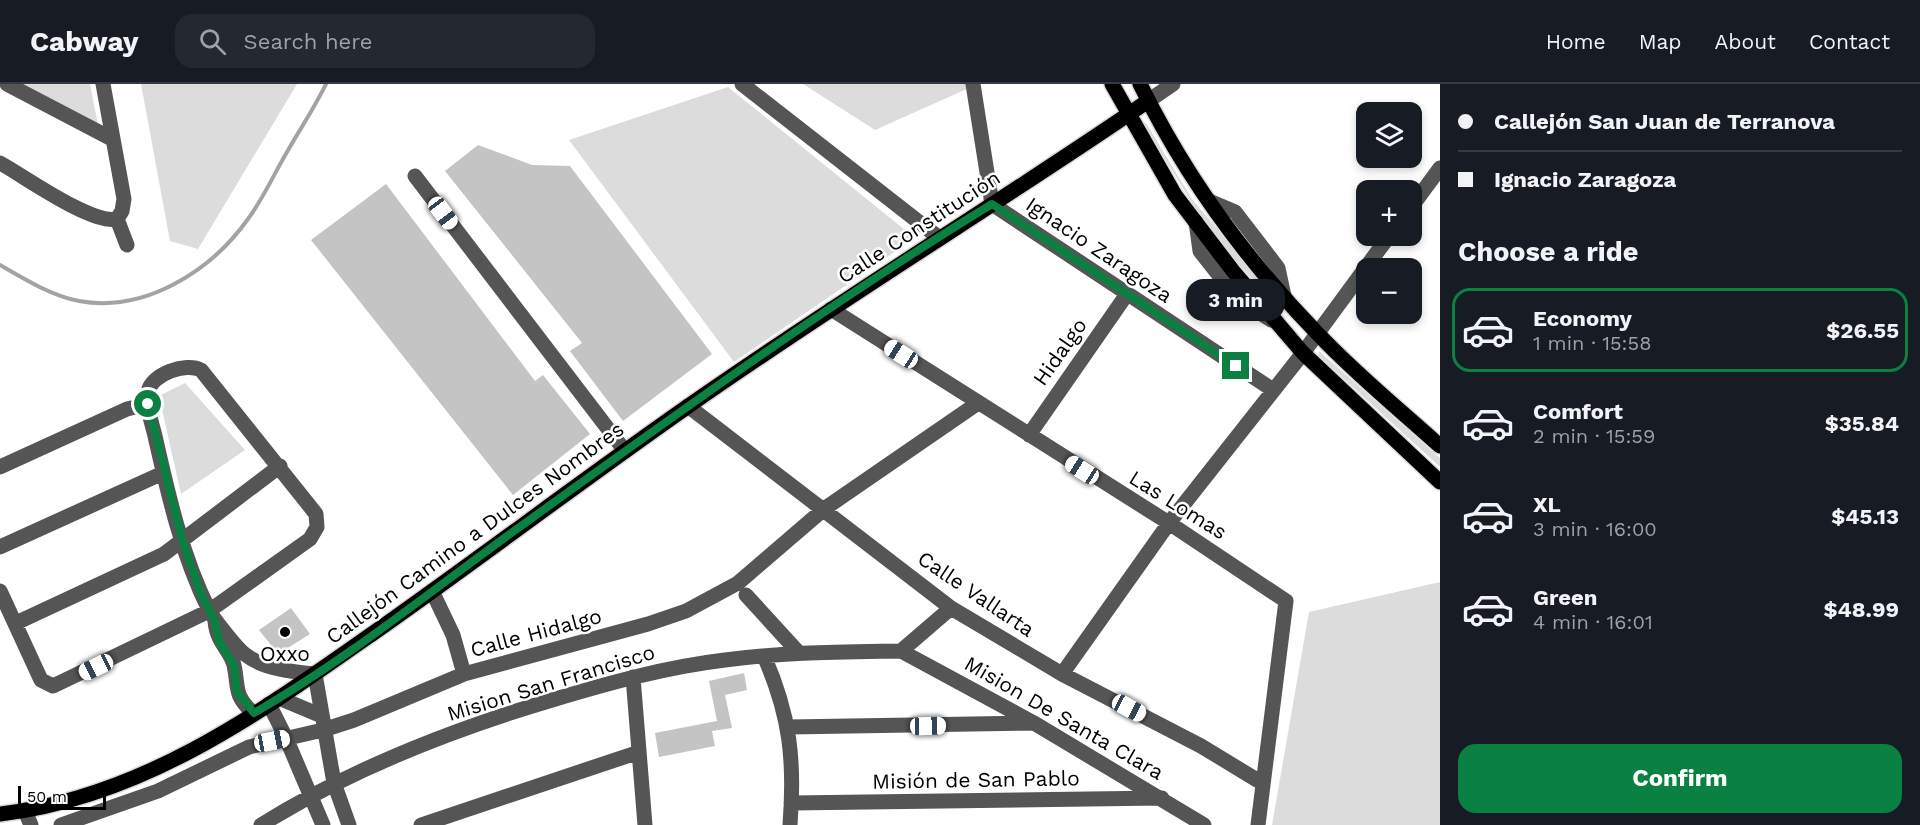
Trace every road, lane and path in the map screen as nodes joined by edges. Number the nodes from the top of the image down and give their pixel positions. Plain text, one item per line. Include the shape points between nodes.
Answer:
1 (7, 84) edge
2 (103, 84) edge
3 (742, 84) edge
4 (973, 84) edge
5 (1112, 84) edge
6 (1140, 84) edge
7 (1173, 84) edge
8 (1148, 100) junction
9 (1128, 114) junction
10 (112, 139) junction
11 (0, 163) edge
12 (1440, 168) edge
13 (415, 176) dead end
14 (1422, 192) edge
15 (992, 204) junction
16 (117, 219) junction
17 (938, 237) junction
18 (127, 245) dead end
19 (1382, 246) edge
20 (1126, 294) junction
21 (831, 309) junction
22 (1317, 334) junction
23 (1303, 353) junction
24 (1273, 390) junction
25 (148, 404) junction
26 (978, 404) junction
27 (688, 406) junction
28 (1029, 435) junction
29 (1440, 446) edge
30 (625, 451) junction
31 (280, 466) junction
32 (0, 467) edge
33 (163, 473) junction
34 (1440, 482) edge
35 (824, 510) junction
36 (1169, 523) junction
37 (182, 539) junction
38 (0, 547) edge
39 (0, 591) edge
40 (432, 591) junction
41 (746, 595) dead end
42 (951, 608) junction
43 (212, 616) junction
44 (16, 623) junction
45 (902, 651) junction
46 (799, 653) junction
47 (764, 656) junction
48 (240, 660) junction
49 (315, 674) junction
50 (464, 674) junction
51 (1062, 674) junction
52 (633, 677) junction
53 (274, 701) junction
54 (254, 713) junction
55 (323, 723) junction
56 (1034, 723) junction
57 (789, 727) junction
58 (286, 738) junction
59 (639, 752) junction
60 (334, 783) junction
61 (1262, 783) junction
62 (311, 794) junction
63 (1162, 798) junction
64 (791, 803) junction
65 (57, 804) junction
66 (0, 814) edge
67 (28, 818) edge
68 (1186, 820) edge
69 (63, 825) edge
70 (261, 825) edge
71 (323, 825) edge
72 (349, 825) edge
73 (421, 825) edge
74 (645, 825) edge
75 (790, 825) edge
76 (1204, 825) edge
77 (1258, 825) edge

1 - 10 street
2 - 10 street
3 - 17 street
4 - 15 street
5 - 9 main road
6 - 8 main road
7 - 8 street, Calle Constitución
8 - 9 main road, Calle Constitución
8 - 22 main road via 1191,178
9 - 15 main road, Calle Constitución
9 - 23 main road via 1175,195
10 - 16 street via 124,199
11 - 16 street via 90,214
12 - 14 street
13 - 30 street
15 - 17 main road, Calle Constitución
15 - 20 street, Ignacio Zaragoza
16 - 18 street
17 - 21 main road, Calle Constitución
19 - 22 street
20 - 24 street, Ignacio Zaragoza
20 - 28 street, Hidalgo
21 - 26 street, Las Lomas
21 - 27 main road, Calle Constitución
22 - 23 street
22 - 29 main road
23 - 24 street
23 - 34 main road
24 - 36 street
25 - 31 street via 148,390 155,379 190,366 206,375
25 - 32 street via 127,409
25 - 33 street
26 - 28 street, Las Lomas
26 - 35 street, Calle Hidalgo
27 - 30 main road, Callejón Camino a Dulces Nombres
27 - 35 street, Calle Vallarta
28 - 36 street, Las Lomas
30 - 40 main road, Callejón Camino a Dulces Nombres
31 - 37 street
31 - 43 street via 316,514 314,534
33 - 37 street
33 - 38 street
35 - 42 street, Calle Vallarta
35 - 50 street, Calle Hidalgo via 738,583 686,611
36 - 51 street
36 - 61 street, Las Lomas via 1286,601
37 - 43 street
37 - 44 street via 164,554
39 - 44 street
40 - 49 main road, Callejón Camino a Dulces Nombres
40 - 50 street via 453,634
41 - 46 street
42 - 45 street
42 - 51 street, Calle Vallarta
43 - 44 street via 53,686 41,680
43 - 48 street via 219,642
45 - 46 street, Mision San Francisco
45 - 56 street, Mision De Santa Clara
46 - 47 street, Mision San Francisco
47 - 52 street, Mision San Francisco
47 - 57 street
48 - 49 street
48 - 54 street via 237,692
49 - 53 main road, Callejón Camino a Dulces Nombres
49 - 55 street
50 - 55 street, Calle Hidalgo via 354,720
51 - 61 street, Calle Vallarta via 1201,746
52 - 59 street
52 - 60 street, Mision San Francisco via 495,717
53 - 54 main road, Callejón Camino a Dulces Nombres
53 - 55 street
53 - 58 street
54 - 65 main road, Callejón Camino a Dulces Nombres via 154,771
55 - 58 street, Calle Hidalgo
55 - 60 street
56 - 57 street
56 - 63 street, Mision De Santa Clara
57 - 64 street
58 - 62 street
58 - 69 street, Calle Hidalgo via 240,750 158,791
59 - 73 street
59 - 74 street
60 - 62 street, Mision San Francisco
60 - 72 street
61 - 77 street
62 - 70 street, Mision San Francisco
62 - 71 street
63 - 64 street, Misión de San Pablo
63 - 68 street, Mision De Santa Clara
64 - 75 street
65 - 67 main road, Callejón Camino a Dulces Nombres
65 - 69 street
66 - 67 main road, Callejón Camino a Dulces Nombres
68 - 76 street, Mision De Santa Clara

